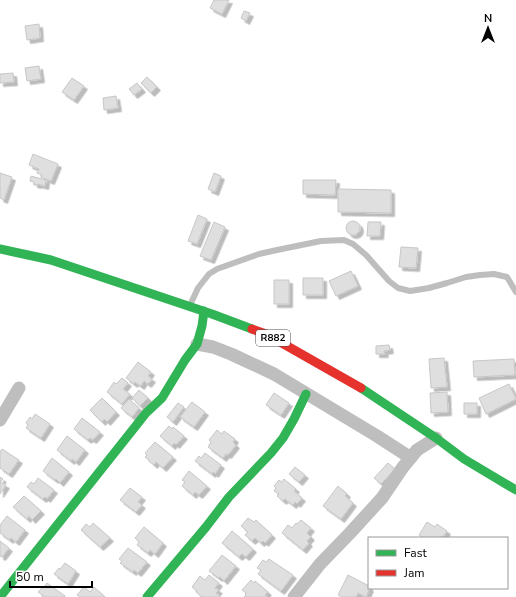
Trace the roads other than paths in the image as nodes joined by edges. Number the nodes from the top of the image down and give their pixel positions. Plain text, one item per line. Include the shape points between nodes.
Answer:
1 (0, 249) edge
2 (516, 292) edge
3 (189, 306) junction
4 (204, 311) junction
5 (197, 344) junction
6 (19, 388) dead end
7 (306, 394) junction
8 (0, 420) edge
9 (436, 438) junction
10 (411, 458) junction
11 (516, 490) edge
12 (0, 597) edge
13 (148, 597) edge
14 (294, 597) edge

1 - 3 street, R882 via 52,260
2 - 3 lane via 507,277 494,274 466,277 410,291 398,288 353,244 344,240 334,240 259,254 217,269 209,274 198,288
3 - 4 street, R882
4 - 5 street
4 - 9 street, R882 via 266,334 362,389
5 - 7 street via 232,354 274,374
5 - 12 street via 162,398 146,413
6 - 8 street
7 - 10 street
7 - 13 street via 283,438 229,497
9 - 10 street via 417,450
9 - 11 street, R882 via 464,459
10 - 14 street via 382,498 320,564

